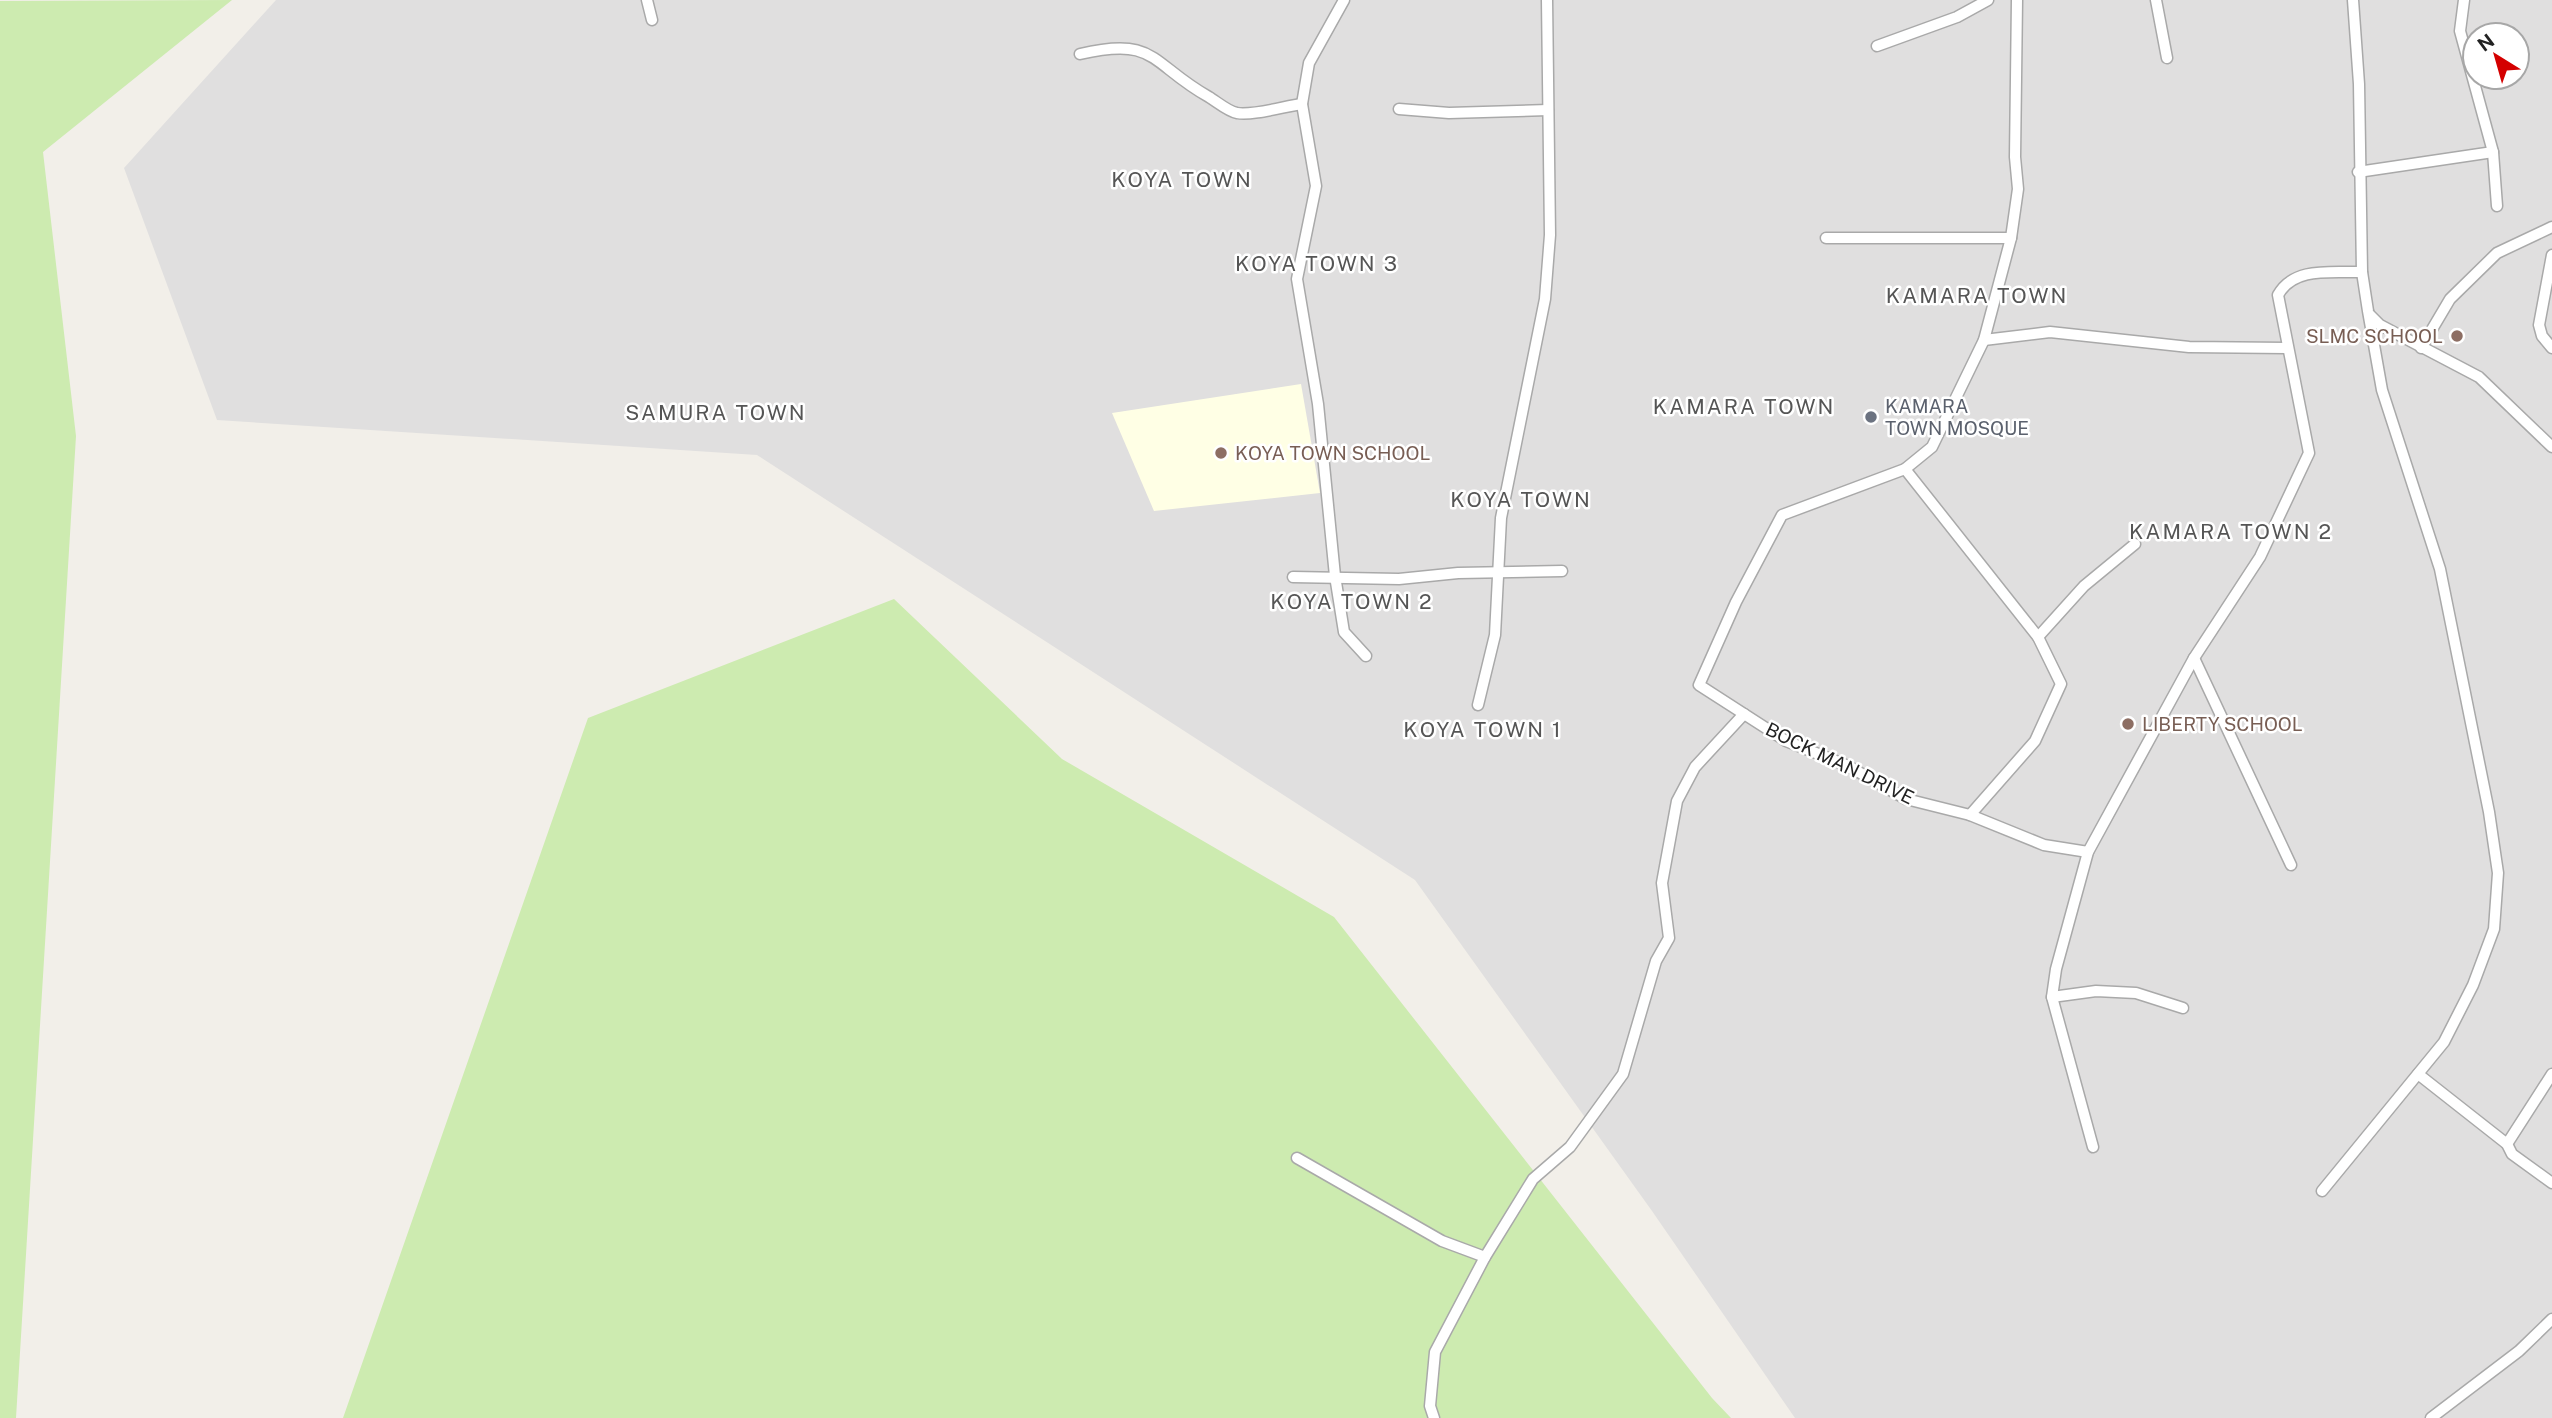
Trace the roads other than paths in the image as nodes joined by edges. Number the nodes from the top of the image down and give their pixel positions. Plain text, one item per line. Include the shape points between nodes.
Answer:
1 (647, 0) edge
2 (1344, 0) edge
3 (1547, 0) edge
4 (1988, 0) edge
5 (2017, 0) edge
6 (2156, 0) edge
7 (2353, 0) edge
8 (2464, 0) edge
9 (652, 20) dead end
10 (1877, 46) dead end
11 (1080, 54) dead end
12 (2167, 58) dead end
13 (1302, 104) junction
14 (1399, 110) dead end
15 (1548, 110) junction
16 (2493, 152) junction
17 (2358, 172) junction
18 (2497, 206) dead end
19 (2552, 228) edge
20 (1826, 238) dead end
21 (2011, 238) junction
22 (2552, 255) edge
23 (2362, 272) junction
24 (2368, 311) junction
25 (1984, 340) junction
26 (2286, 348) junction
27 (2421, 348) junction
28 (2552, 348) edge
29 (2552, 447) edge
30 (1905, 469) junction
31 (2135, 544) dead end
32 (1562, 571) dead end
33 (1496, 572) junction
34 (1335, 576) junction
35 (1293, 577) dead end
36 (2038, 637) junction
37 (1366, 656) dead end
38 (2194, 658) junction
39 (1478, 705) dead end
40 (1744, 714) junction
41 (1970, 815) junction
42 (2088, 852) junction
43 (2291, 865) dead end
44 (2052, 997) junction
45 (2183, 1008) dead end
46 (2417, 1074) junction
47 (2552, 1074) edge
48 (2507, 1144) junction
49 (2093, 1147) dead end
50 (1297, 1158) dead end
51 (2552, 1183) edge
52 (2322, 1191) dead end
53 (1485, 1257) junction
54 (2552, 1319) edge
55 (1434, 1418) edge
56 (2431, 1418) edge

1 - 9 street
2 - 13 street via 1309,64
3 - 15 street
4 - 10 street via 1958,17
5 - 21 street via 2018,189
6 - 12 street
7 - 17 street via 2359,84
8 - 16 street via 2460,31
11 - 13 street via 1112,46 1137,48 1153,55 1179,80 1237,113
13 - 34 street via 1316,186 1297,279 1318,404
14 - 15 street
15 - 33 street via 1550,235 1545,299 1501,518
16 - 17 street
16 - 18 street
17 - 23 street
19 - 27 street via 2497,253 2450,299
20 - 21 street
21 - 25 street
22 - 28 street via 2539,325
23 - 24 street
23 - 26 street via 2296,275 2284,284 2278,295
24 - 27 street via 2380,325
24 - 46 street via 2382,390 2440,569 2498,873 2494,929 2473,985 2444,1042
25 - 26 street via 2050,332 2189,347
25 - 30 street, BOCK MAN DRIVE via 1932,447
26 - 38 street via 2309,453 2260,557
27 - 29 street via 2479,377
30 - 36 street
30 - 40 street, BOCK MAN DRIVE via 1782,515 1699,685
31 - 36 street via 2084,586
32 - 33 street
33 - 34 street via 1399,579
33 - 39 street via 1495,635
34 - 35 street
34 - 37 street via 1344,632
36 - 41 street via 2061,684 2053,706 2035,741
38 - 42 street
38 - 43 street
40 - 41 street, BOCK MAN DRIVE via 1786,741 1848,766 1906,799
40 - 53 street via 1695,767 1677,801 1662,883 1669,938 1656,961 1623,1074 1570,1147 1533,1179
41 - 42 street, BOCK MAN DRIVE via 2044,845
42 - 44 street
44 - 45 street via 2096,991 2136,993
44 - 49 street
46 - 48 street
46 - 52 street
47 - 48 street
48 - 51 street via 2512,1154
50 - 53 street via 1442,1241
53 - 55 street via 1435,1352 1430,1406
54 - 56 street via 2519,1351

